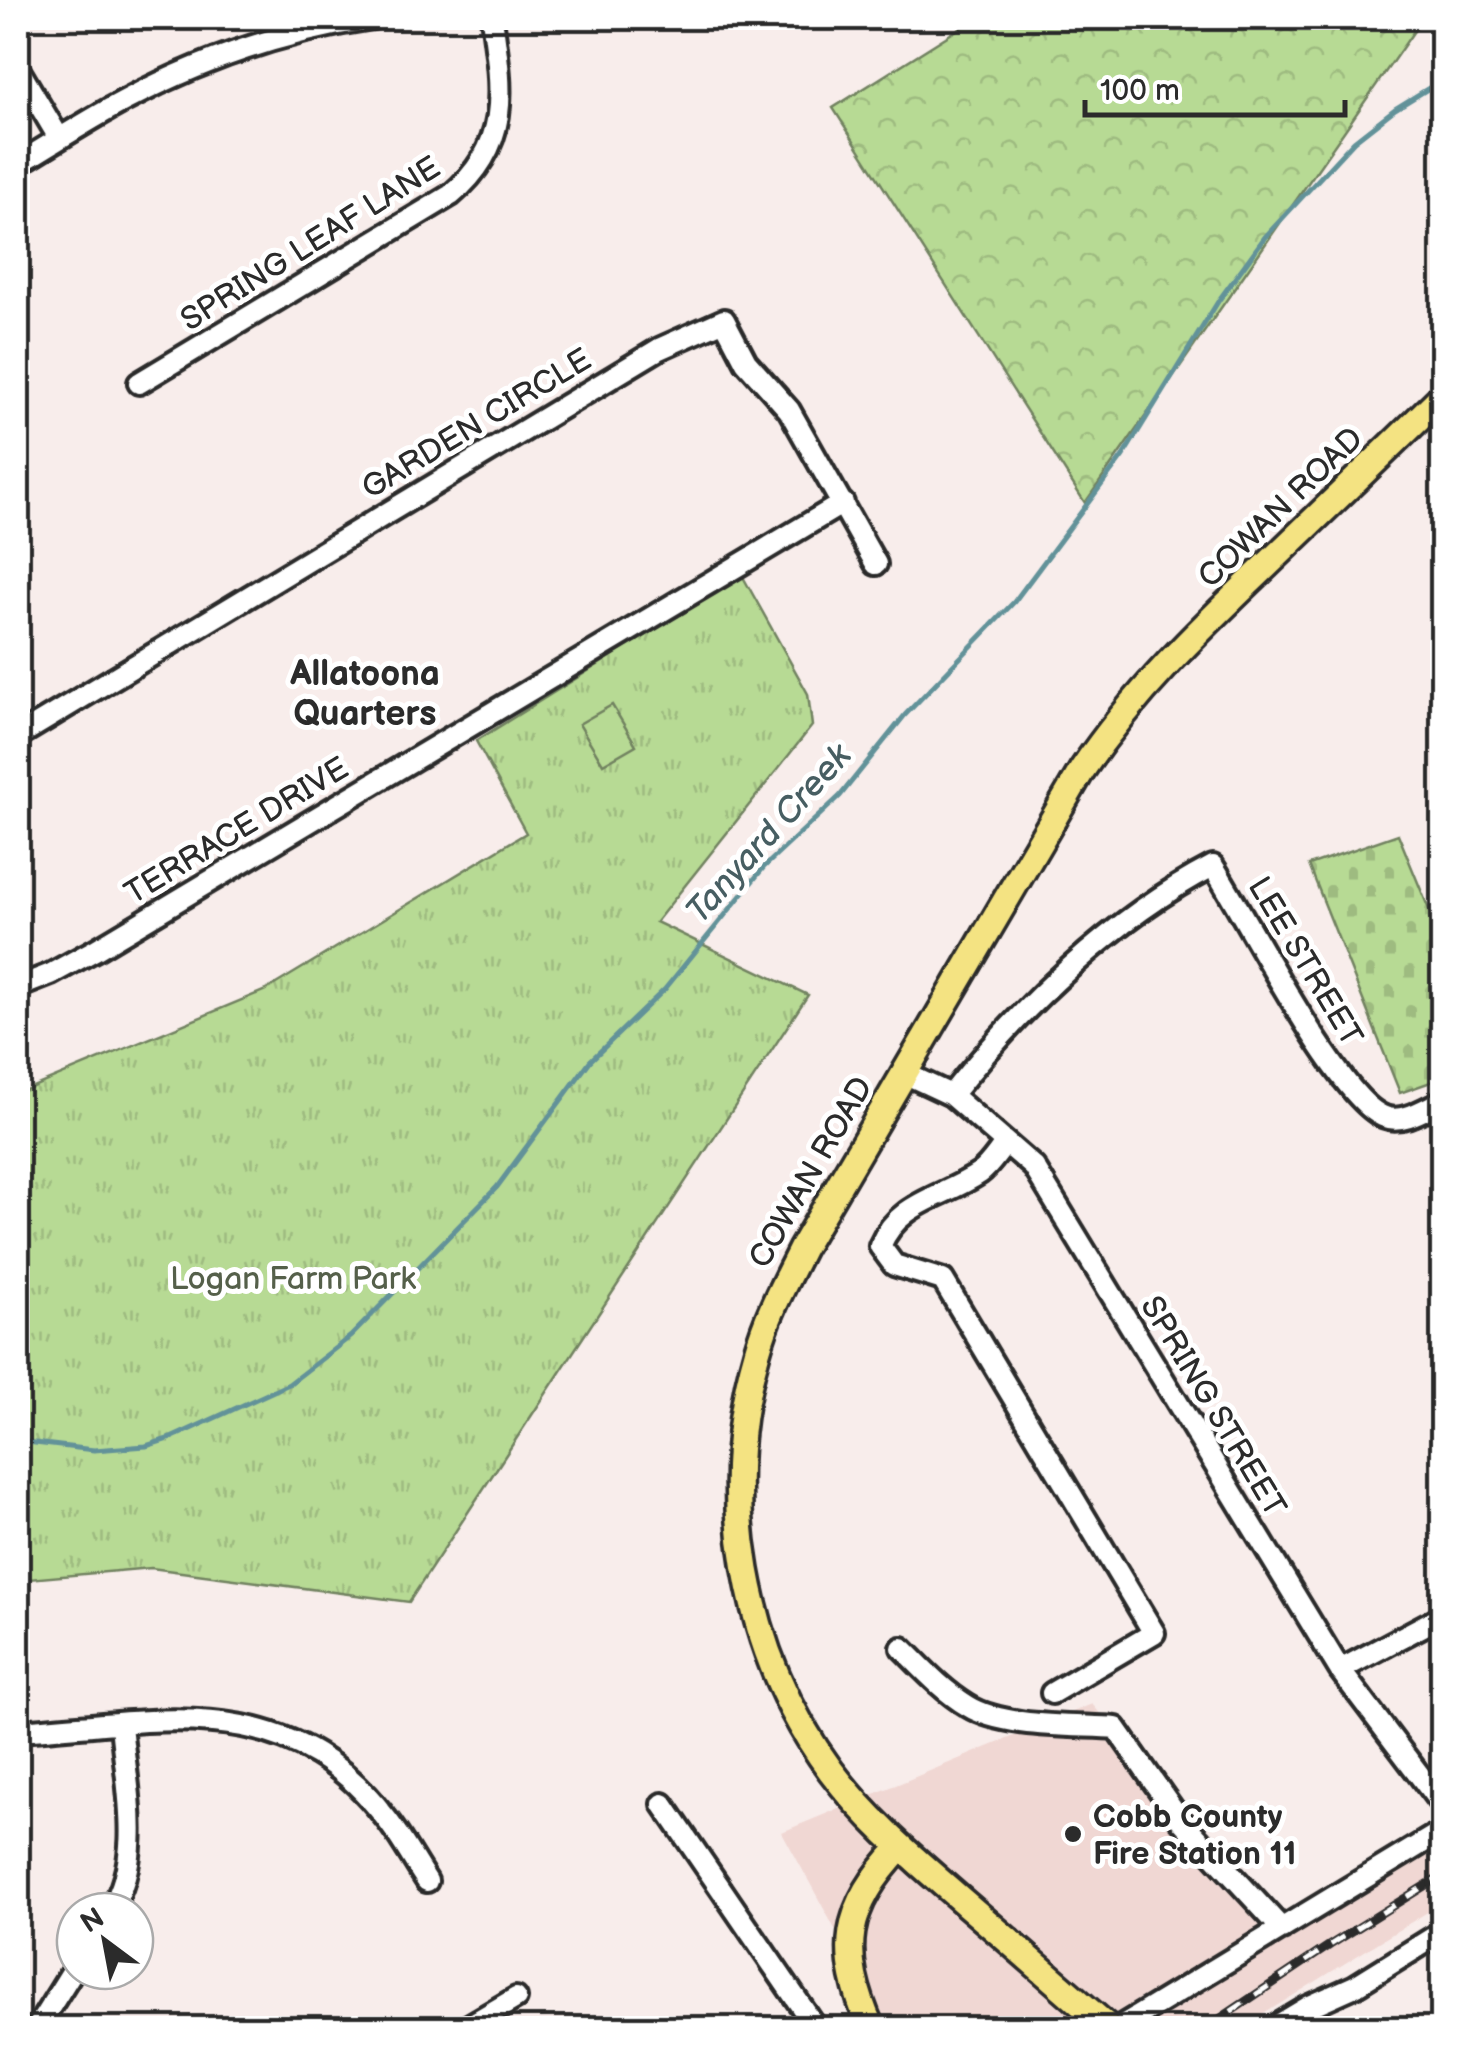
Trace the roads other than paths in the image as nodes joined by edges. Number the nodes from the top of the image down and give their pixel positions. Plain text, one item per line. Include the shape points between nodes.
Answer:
1 (373, 18) edge
2 (492, 18) edge
3 (20, 72) edge
4 (58, 138) junction
5 (18, 164) edge
6 (139, 383) dead end
7 (1442, 396) edge
8 (843, 503) junction
9 (876, 564) dead end
10 (18, 736) edge
11 (18, 987) edge
12 (904, 1073) junction
13 (952, 1095) junction
14 (1442, 1101) edge
15 (1006, 1142) junction
16 (1442, 1616) edge
17 (902, 1648) dead end
18 (1340, 1670) junction
19 (1052, 1694) dead end
20 (121, 1724) junction
21 (18, 1732) edge
22 (663, 1804) dead end
23 (1442, 1805) edge
24 (1442, 1832) edge
25 (901, 1847) junction
26 (427, 1881) dead end
27 (120, 1891) edge
28 (1282, 1929) junction
29 (1442, 1932) edge
30 (60, 1991) edge
31 (516, 1998) dead end
32 (37, 2028) edge
33 (464, 2028) edge
34 (816, 2028) edge
35 (871, 2028) edge
36 (1109, 2028) edge
37 (1118, 2028) edge
38 (1272, 2028) edge

1 - 4 street via 230,53
2 - 6 street, SPRING LEAF LANE via 501,99 496,133 471,178
3 - 4 street
4 - 5 street
7 - 12 main road, COWAN ROAD via 1193,636 1111,727
8 - 9 street, GARDEN CIRCLE
8 - 10 street, GARDEN CIRCLE via 789,410 746,362 724,320 584,393
8 - 11 street, TERRACE DRIVE via 95,950
12 - 13 street, SPRING STREET
12 - 25 main road, COWAN ROAD via 776,1299 756,1352 739,1460 749,1590 786,1697 831,1770
13 - 14 street, LEE STREET via 1049,987 1146,907 1212,866 1326,1058 1358,1096 1384,1118 1404,1118
13 - 15 street, SPRING STREET
15 - 18 street, SPRING STREET via 1034,1167
15 - 19 street via 983,1171 888,1226 880,1246 894,1265 943,1280 1154,1633
16 - 18 street
17 - 28 street via 971,1708 1005,1718 1116,1728 1179,1818
18 - 23 street, SPRING STREET
20 - 21 street
20 - 26 street via 218,1720 305,1746 368,1797
20 - 27 street via 132,1853
22 - 34 street
24 - 28 street
25 - 35 main road via 868,1886 850,1932 852,1978
25 - 36 main road, COWAN ROAD
28 - 37 street
29 - 38 street
30 - 32 street
31 - 33 street

